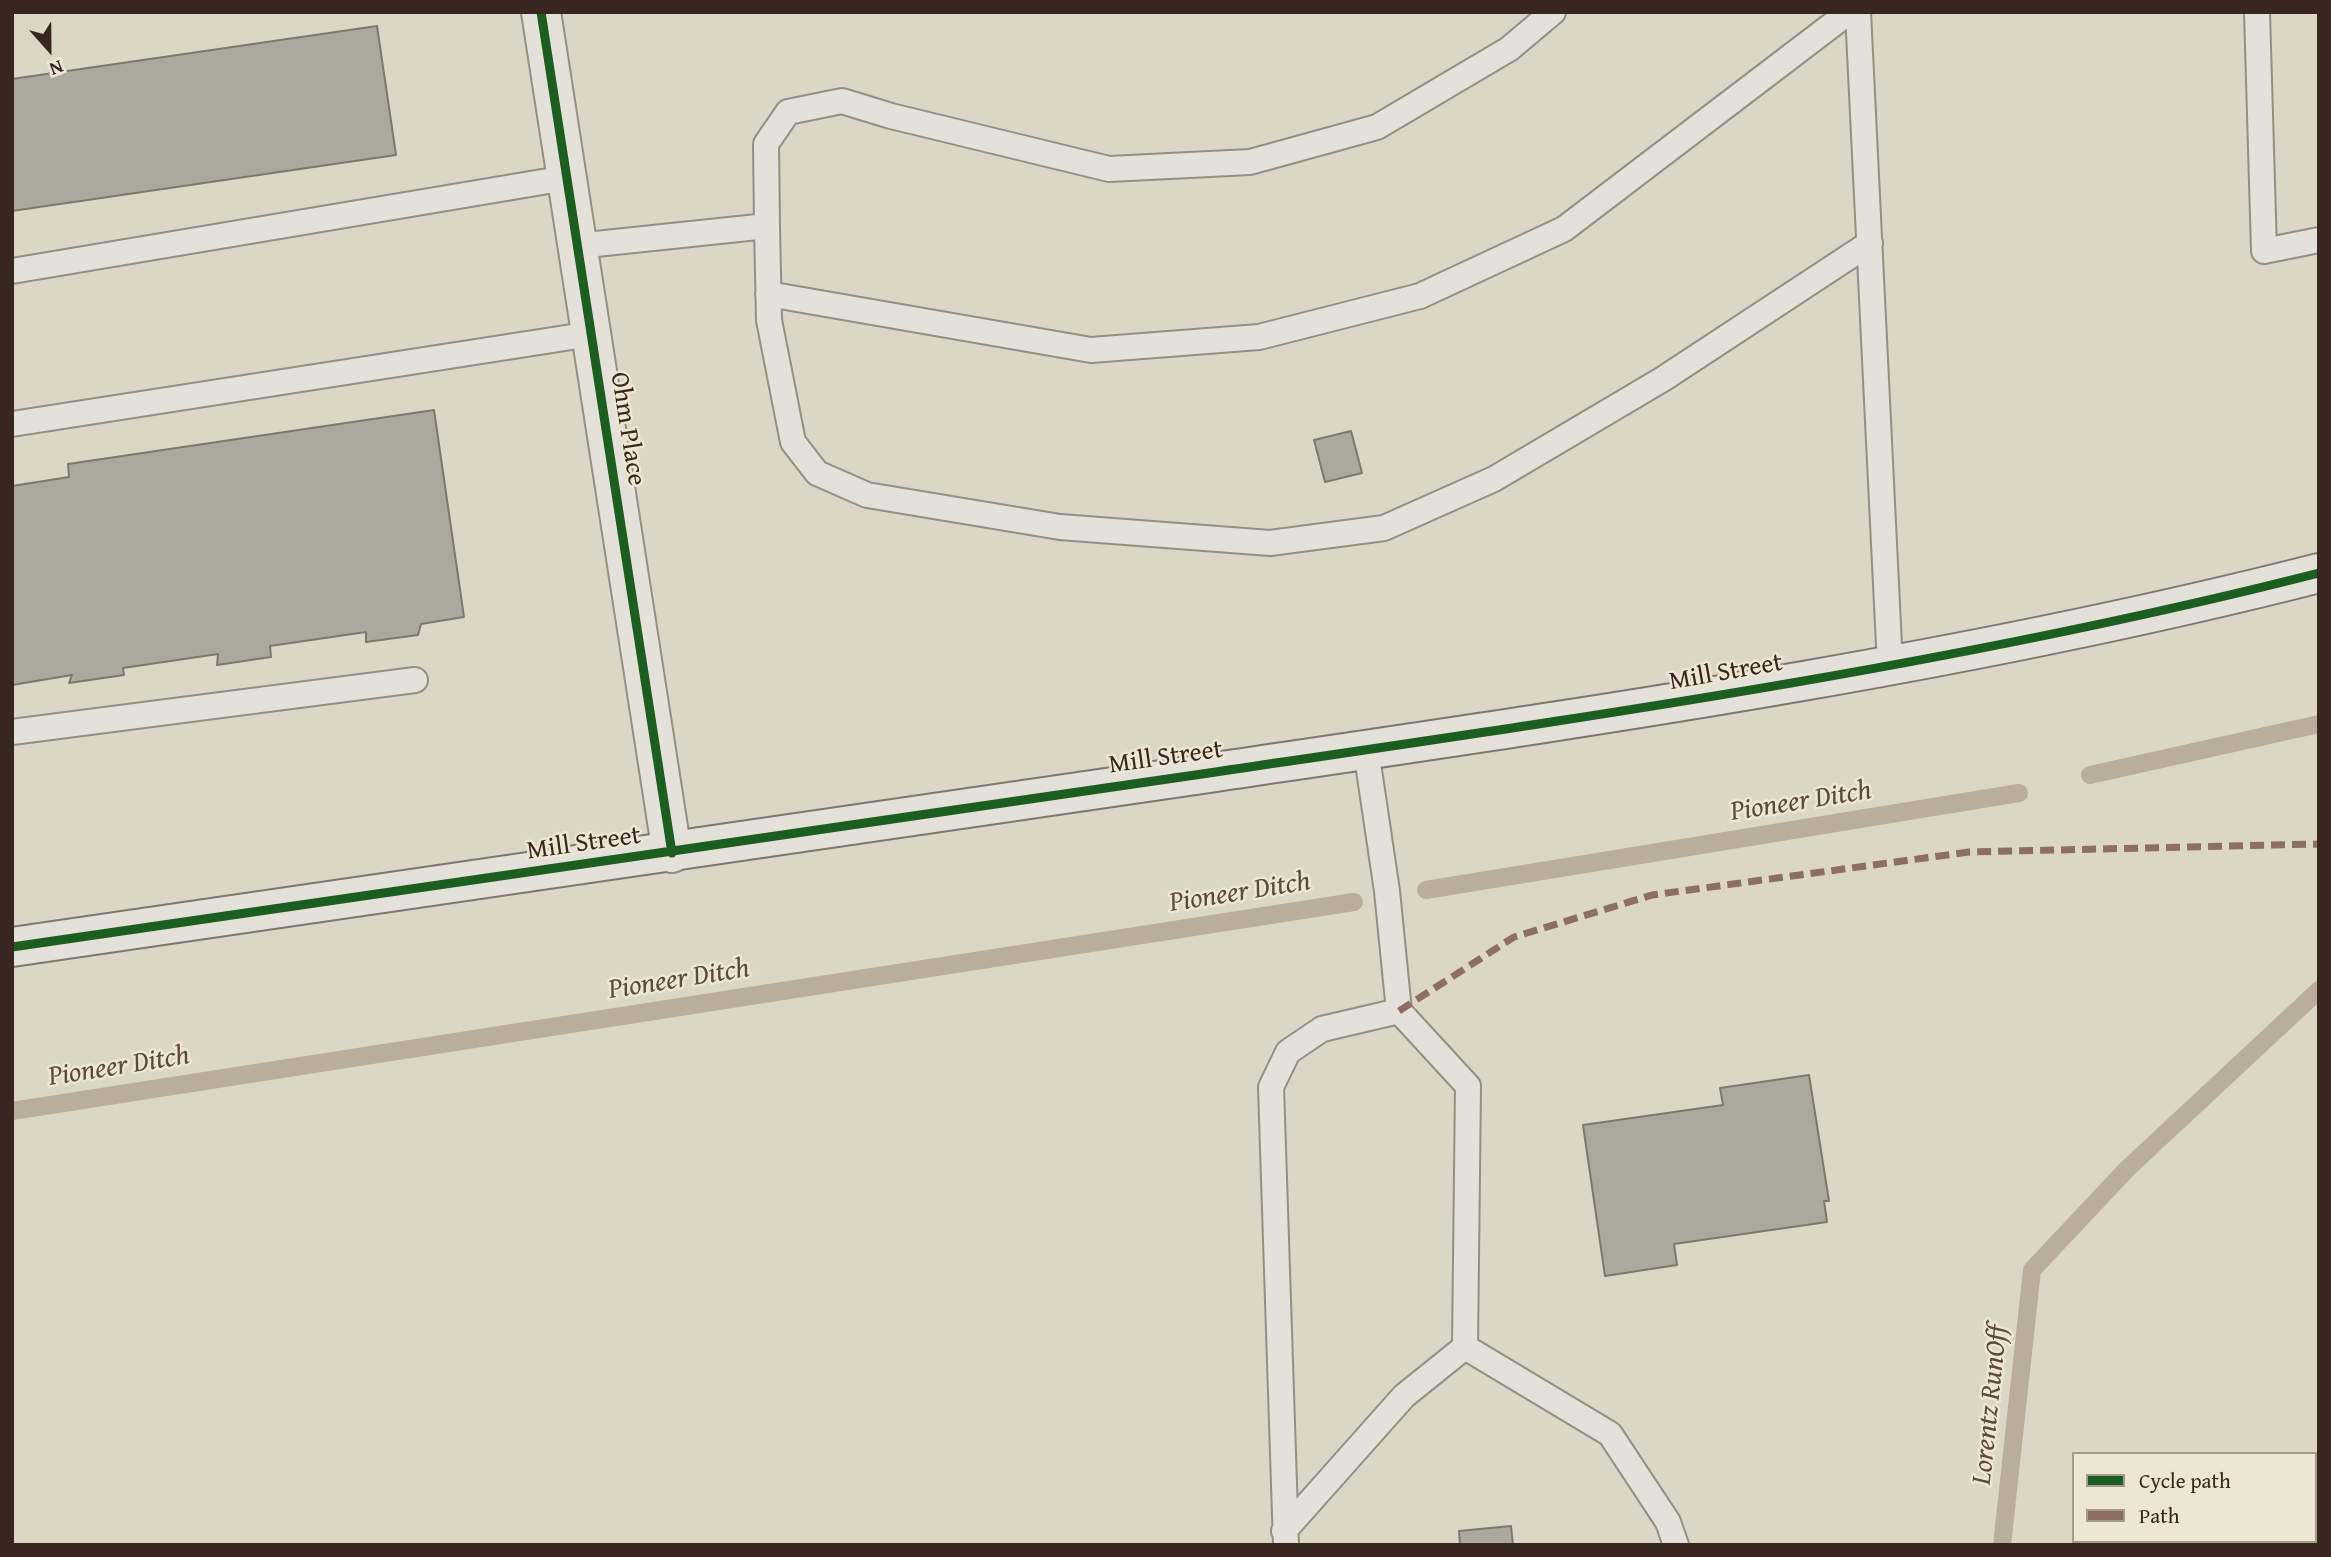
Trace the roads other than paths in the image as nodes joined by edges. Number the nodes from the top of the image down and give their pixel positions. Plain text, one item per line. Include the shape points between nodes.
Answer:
1 (1553, 12) edge
2 (1849, 12) edge
3 (1858, 12) edge
4 (2257, 12) edge
5 (546, 14) edge
6 (566, 178) junction
7 (767, 226) junction
8 (2319, 240) edge
9 (1870, 243) junction
10 (577, 246) junction
11 (12, 271) edge
12 (768, 294) junction
13 (591, 334) junction
14 (12, 424) edge
15 (2319, 573) edge
16 (1890, 666) junction
17 (415, 680) dead end
18 (12, 732) edge
19 (1366, 750) junction
20 (672, 853) junction
21 (12, 947) edge
22 (1399, 1011) junction
23 (1465, 1347) junction
24 (1285, 1538) edge
25 (1676, 1545) edge

1 - 7 lane via 1509,50 1377,127 1250,162 1109,169 842,102 788,112 766,144
2 - 12 lane via 1564,229 1420,296 1259,337 1091,350
3 - 9 lane
4 - 8 lane via 2264,251
5 - 6 main road, Ohm Place
6 - 10 main road, Ohm Place
6 - 11 lane
7 - 10 lane
7 - 12 lane
9 - 12 lane via 1663,379 1494,479 1384,528 1270,543 1060,527 867,495 817,473 793,442
9 - 16 lane
10 - 13 main road, Ohm Place
13 - 14 lane
13 - 20 main road, Ohm Place
15 - 16 main road, Mill Street via 2143,615
16 - 19 main road, Mill Street
17 - 18 lane
19 - 20 main road, Mill Street
19 - 22 lane
20 - 21 main road, Mill Street
22 - 23 lane via 1468,1086
22 - 24 lane via 1322,1028 1288,1052 1271,1087
23 - 24 lane via 1404,1396
23 - 25 lane via 1610,1434 1668,1522

